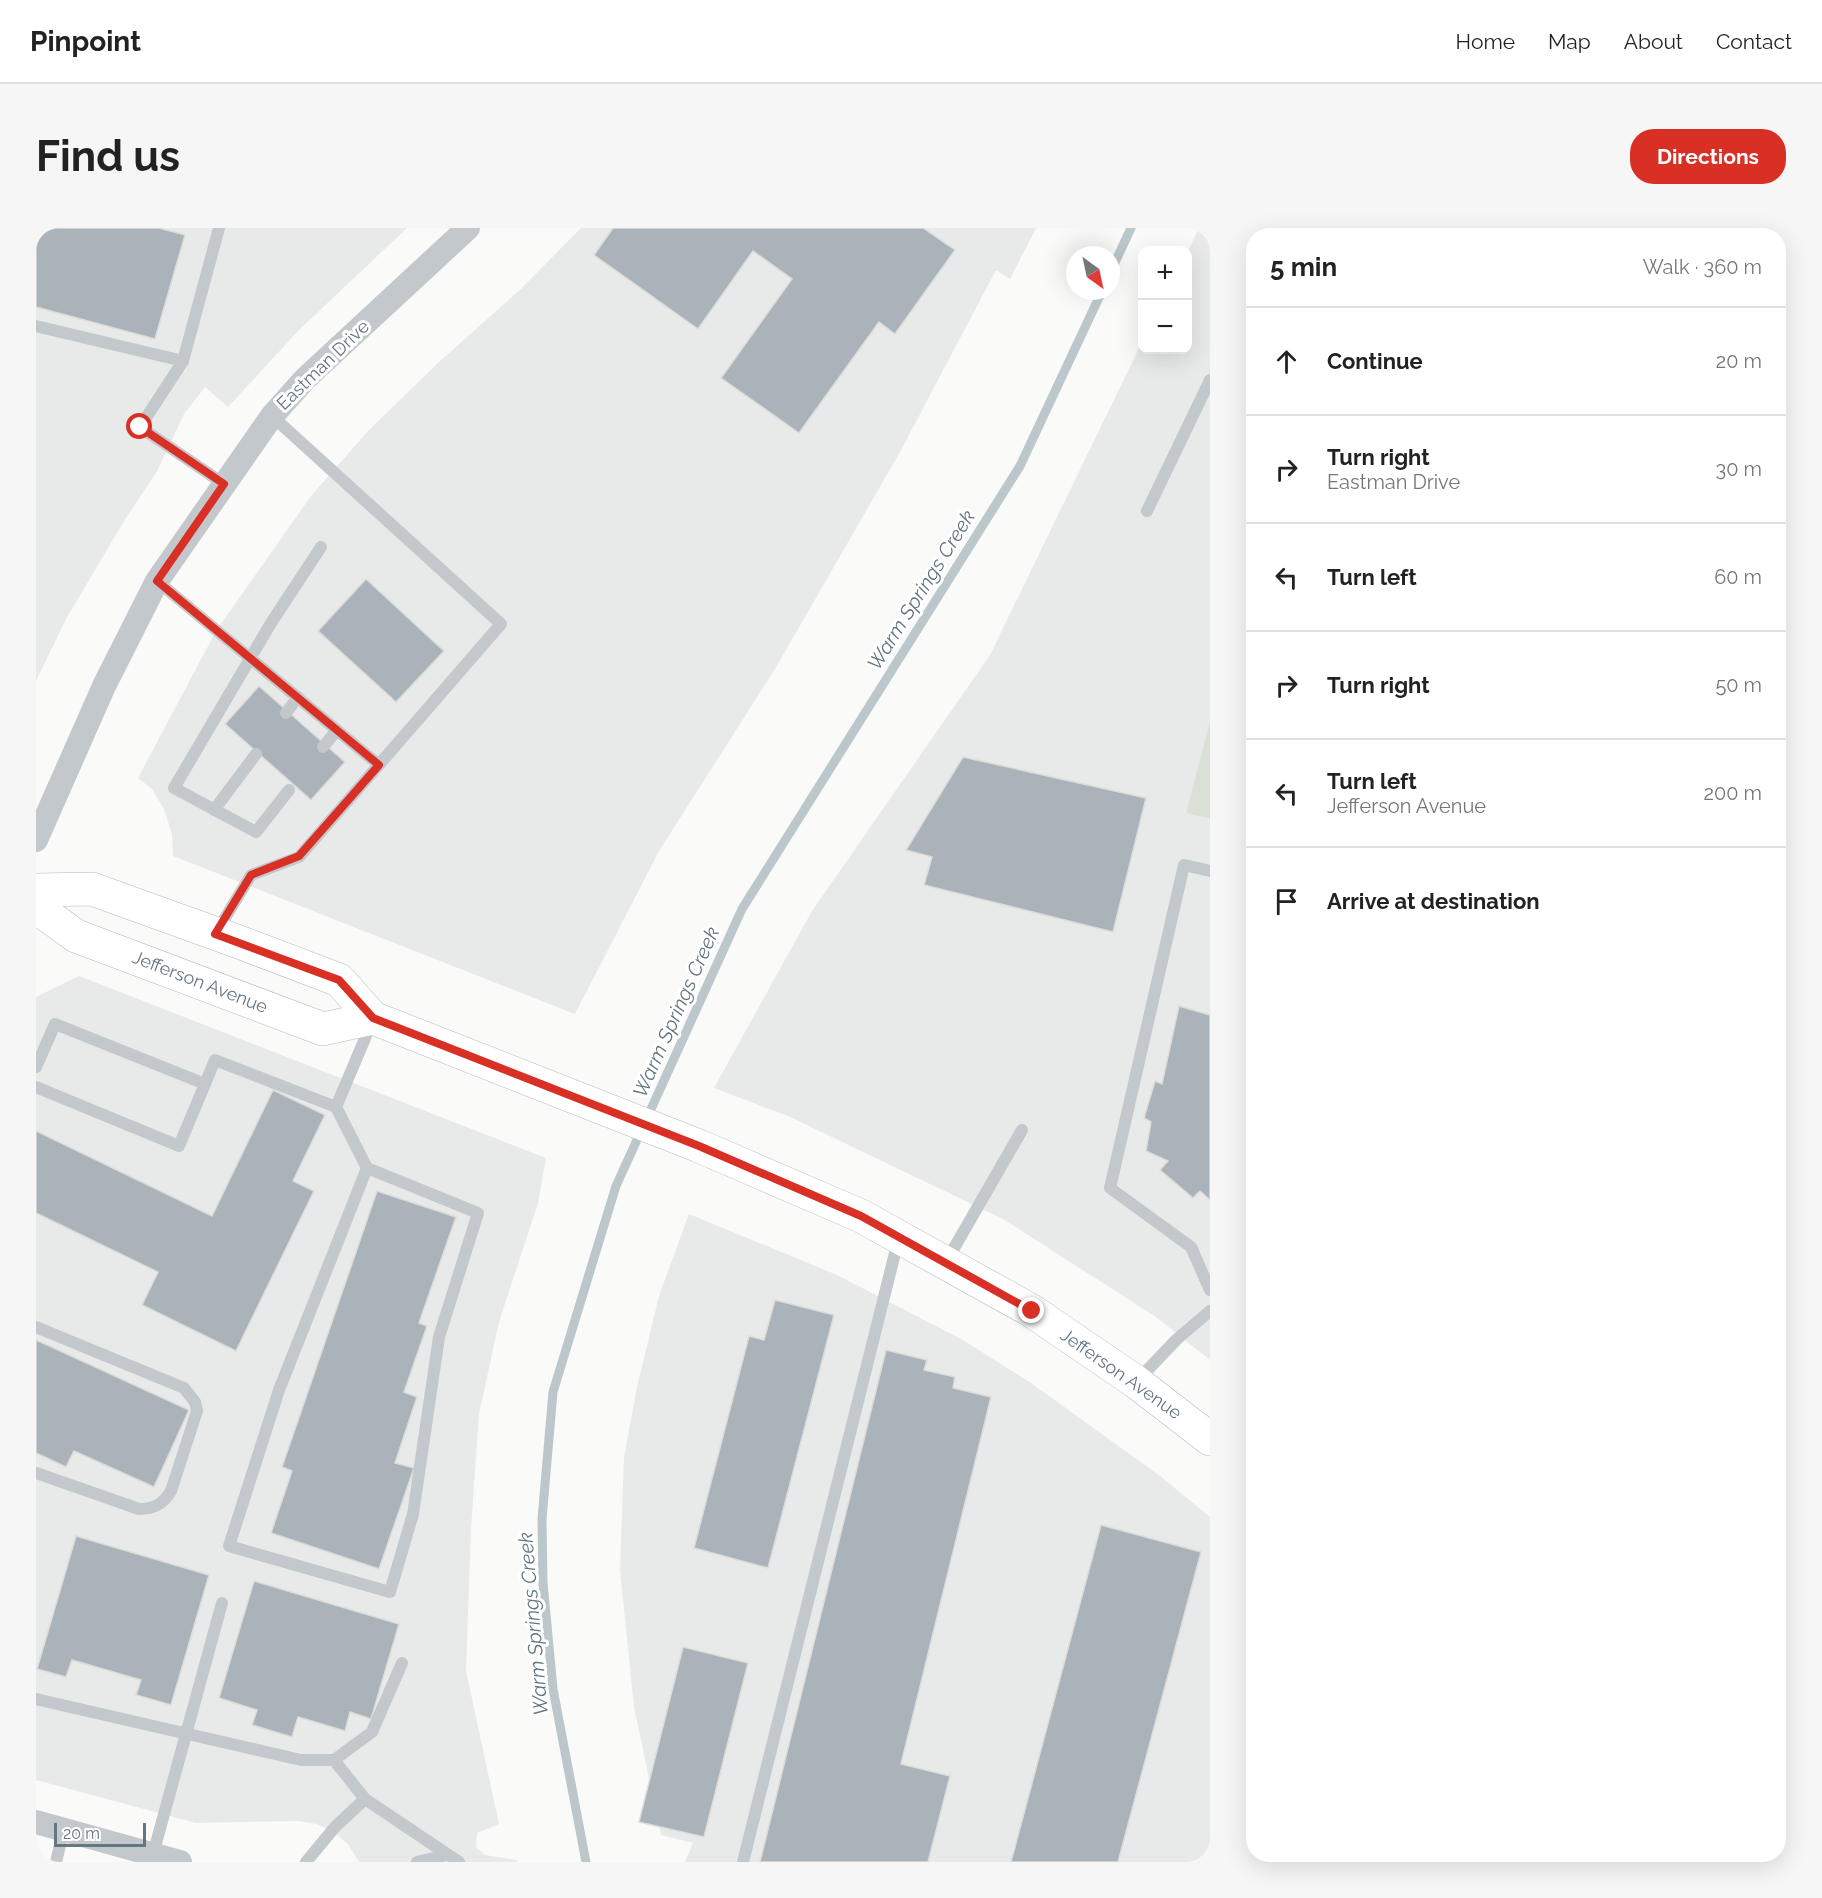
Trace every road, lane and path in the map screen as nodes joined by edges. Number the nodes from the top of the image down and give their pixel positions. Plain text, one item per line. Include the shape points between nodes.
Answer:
1 (219, 228) edge
2 (468, 228) edge
3 (36, 326) edge
4 (183, 361) junction
5 (1210, 380) edge
6 (272, 416) junction
7 (224, 484) junction
8 (1147, 511) dead end
9 (321, 547) dead end
10 (157, 581) junction
11 (250, 658) junction
12 (298, 697) junction
13 (286, 713) dead end
14 (337, 730) junction
15 (323, 747) dead end
16 (256, 754) dead end
17 (379, 765) junction
18 (289, 790) dead end
19 (214, 810) junction
20 (36, 840) edge
21 (1210, 871) edge
22 (36, 890) edge
23 (36, 907) edge
24 (215, 934) junction
25 (373, 1018) junction
26 (36, 1067) edge
27 (205, 1084) junction
28 (36, 1087) edge
29 (336, 1107) junction
30 (1022, 1130) dead end
31 (367, 1168) junction
32 (899, 1237) junction
33 (946, 1263) junction
34 (1210, 1290) edge
35 (1210, 1311) edge
36 (36, 1328) edge
37 (1136, 1382) junction
38 (1210, 1439) edge
39 (36, 1473) edge
40 (222, 1603) dead end
41 (402, 1663) dead end
42 (36, 1699) edge
43 (186, 1734) junction
44 (334, 1760) junction
45 (365, 1799) junction
46 (36, 1822) edge
47 (64, 1830) junction
48 (446, 1855) junction
49 (152, 1858) edge
50 (56, 1862) edge
51 (180, 1862) edge
52 (306, 1862) edge
53 (417, 1862) edge
54 (459, 1862) edge
55 (743, 1862) edge

1 - 4 lane
2 - 6 street, Eastman Drive via 305,379
3 - 4 lane
4 - 7 lane via 140,427
5 - 8 lane
6 - 7 street, Eastman Drive
6 - 17 lane via 501,624
7 - 10 street, Eastman Drive
9 - 11 lane
10 - 11 lane
10 - 20 street, Eastman Drive via 104,686
11 - 12 lane
11 - 19 lane via 174,788
12 - 13 lane
12 - 14 lane
14 - 15 lane
14 - 17 lane
16 - 19 lane
17 - 24 lane via 299,856 251,875
18 - 19 lane via 256,832
21 - 34 lane via 1184,865 1110,1188 1191,1247
22 - 24 main road, Jefferson Avenue via 92,888
23 - 25 main road, Jefferson Avenue via 76,936 324,1029
24 - 25 main road, Jefferson Avenue via 339,980
25 - 29 lane
25 - 32 main road, Jefferson Avenue via 699,1146 861,1216
26 - 27 lane via 55,1024
27 - 28 lane via 179,1146
27 - 29 lane via 215,1060
29 - 31 lane
30 - 33 lane
31 - 31 lane via 478,1213 439,1337 413,1514 390,1592 229,1546 279,1390
32 - 33 main road, Jefferson Avenue
32 - 55 lane
33 - 37 main road, Jefferson Avenue via 1032,1311
35 - 37 lane
36 - 39 lane via 184,1388 197,1411 171,1491 151,1509 139,1509
37 - 38 main road, Jefferson Avenue
40 - 43 lane
41 - 44 lane via 372,1732
42 - 43 lane
43 - 44 lane via 301,1761
43 - 49 lane
44 - 45 lane
45 - 48 lane
45 - 52 lane
46 - 47 street
47 - 49 street
47 - 50 lane
48 - 53 lane
48 - 54 lane
49 - 51 street

